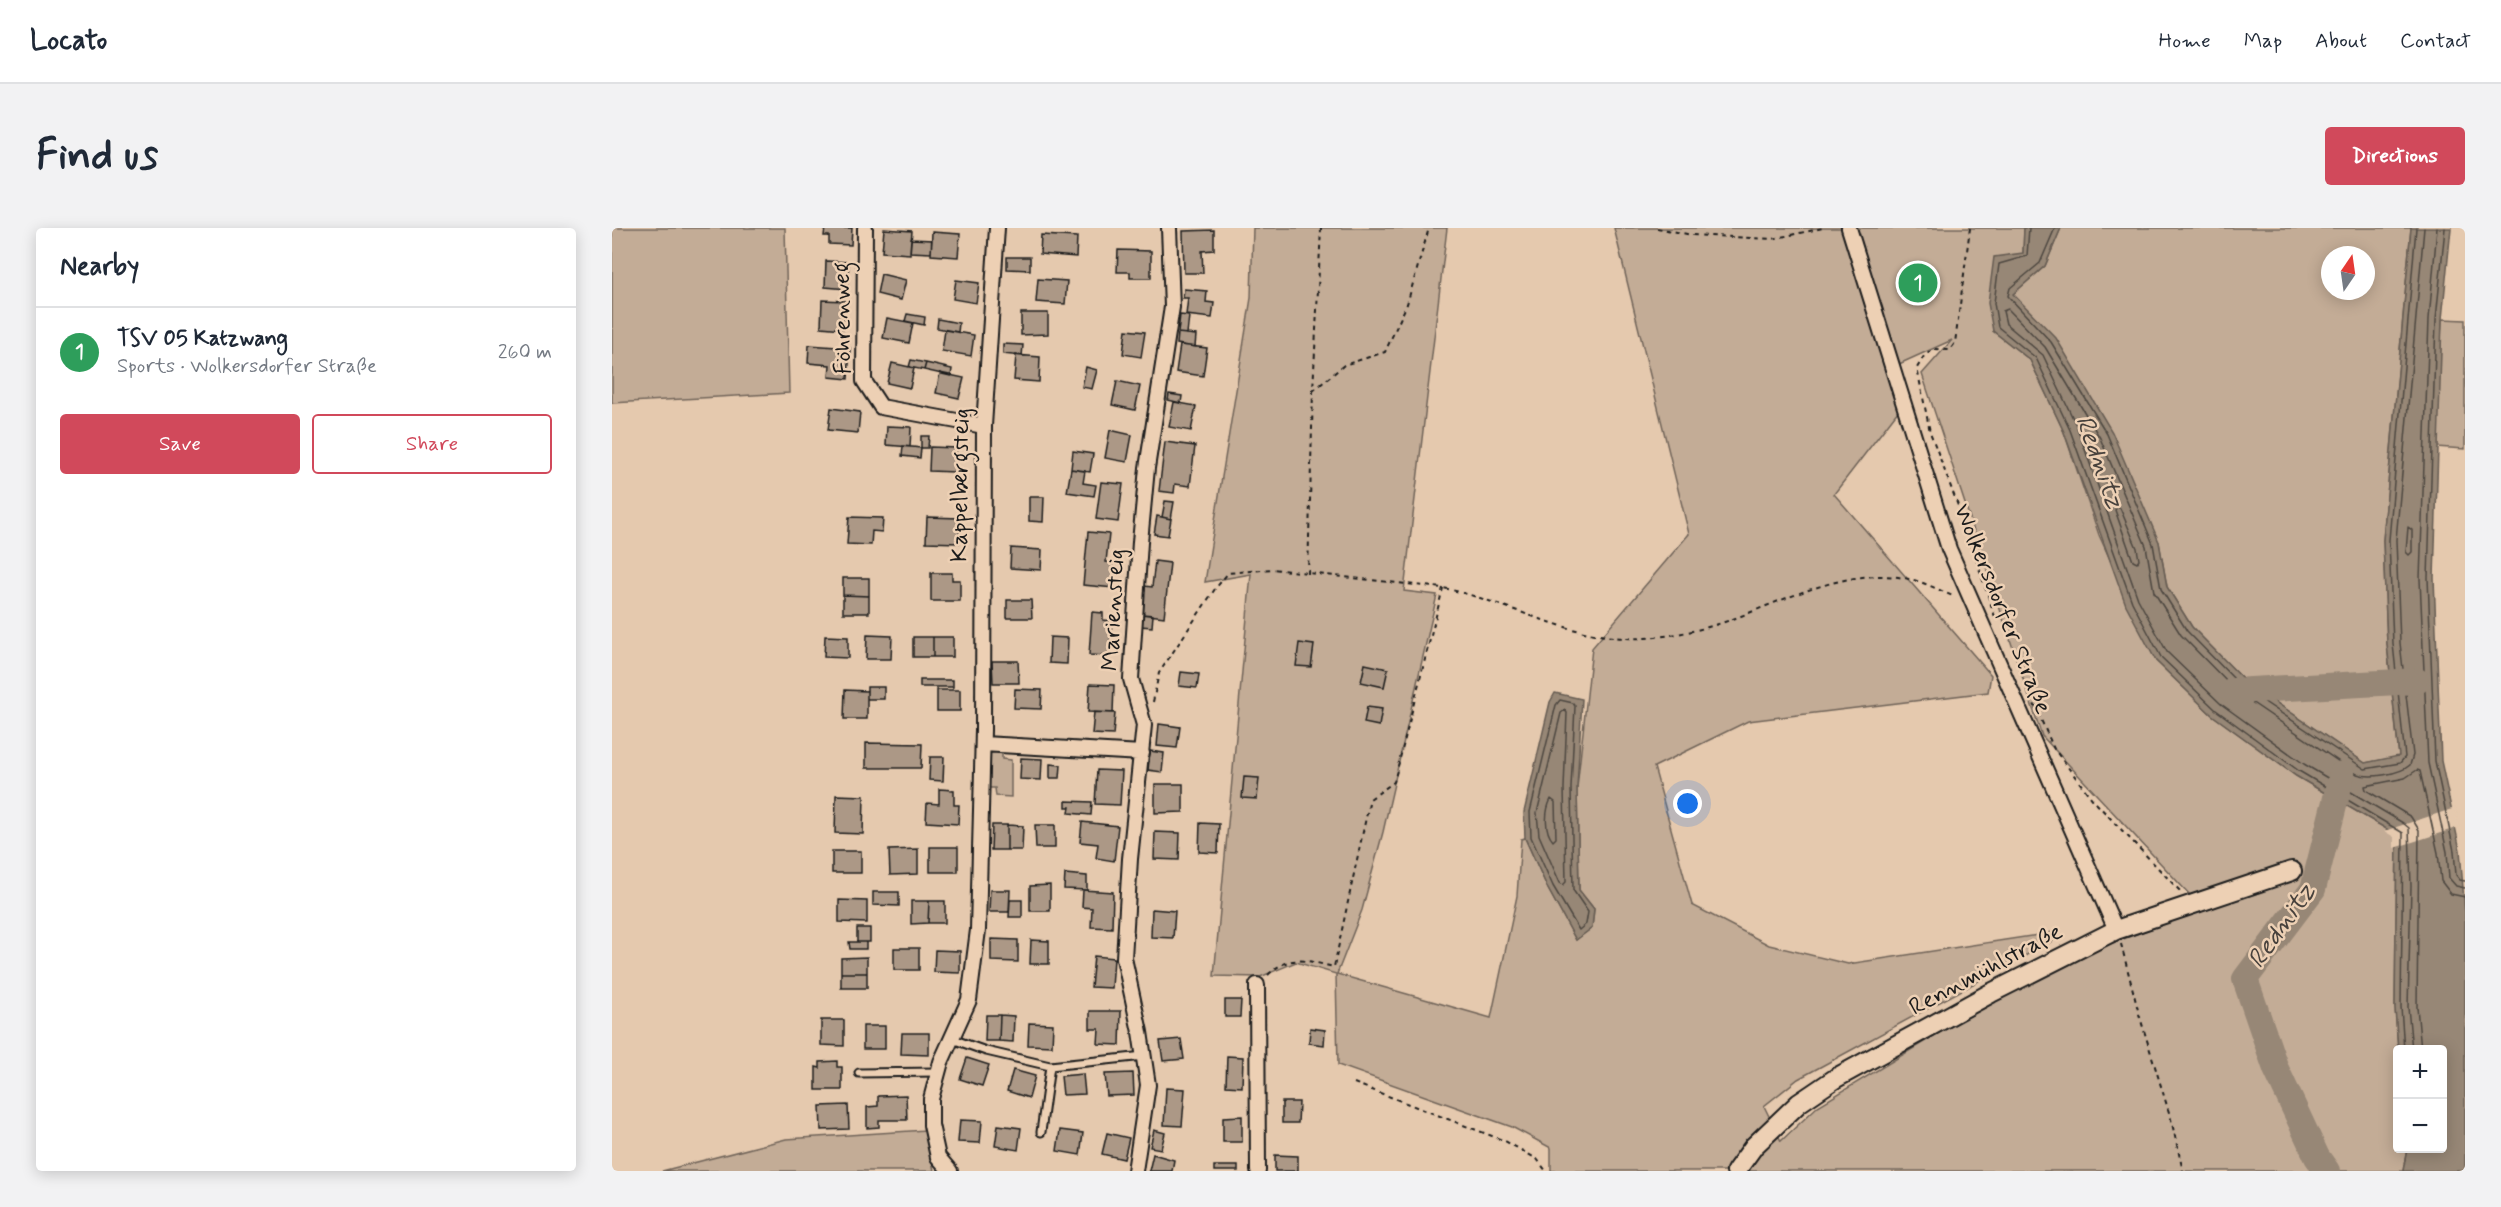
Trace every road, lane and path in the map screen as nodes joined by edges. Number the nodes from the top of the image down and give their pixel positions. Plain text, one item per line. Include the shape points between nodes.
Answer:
1 (865, 228) edge
2 (997, 228) edge
3 (1169, 228) edge
4 (1321, 228) edge
5 (1429, 228) edge
6 (1657, 228) edge
7 (1823, 228) edge
8 (1849, 228) edge
9 (1970, 228) edge
10 (1313, 391) junction
11 (984, 426) junction
12 (1308, 574) junction
13 (1443, 588) junction
14 (1972, 604) junction
15 (1998, 626) dead end
16 (2025, 685) dead end
17 (1144, 725) junction
18 (983, 744) junction
19 (1142, 753) junction
20 (2292, 871) dead end
21 (2185, 896) dead end
22 (2116, 930) junction
23 (1257, 985) joint
24 (952, 1039) junction
25 (1144, 1056) junction
26 (1050, 1066) junction
27 (937, 1072) junction
28 (859, 1073) dead end
29 (1354, 1083) dead end
30 (1041, 1131) dead end
31 (950, 1171) edge
32 (1135, 1171) edge
33 (1258, 1171) edge
34 (1546, 1171) edge
35 (1736, 1171) edge
36 (2183, 1171) edge

1 - 11 street, Föhrenweg via 864,381 881,407
2 - 11 street, Kappelbergsteig
3 - 17 street, Mariensteig via 1172,307 1147,468 1131,679
4 - 10 path
5 - 10 path via 1407,304 1385,352 1344,365
6 - 7 path via 1692,235 1772,238
8 - 14 street, Wolkersdorfer Straße via 1948,549
9 - 15 path via 1955,343 1950,350 1934,349 1917,368 1930,432
10 - 12 path
11 - 18 street, Kappelbergsteig
12 - 13 path
12 - 17 path via 1272,569 1228,573 1159,673
13 - 14 path via 1565,627 1634,638 1686,632 1732,620 1767,604 1859,578 1917,581
13 - 23 path via 1394,782 1370,799 1334,966 1298,958 1276,967
14 - 22 street, Wolkersdorfer Straße
16 - 21 path via 2054,749 2093,800
17 - 19 street, Mariensteig
18 - 19 street
18 - 24 street, Kappelbergsteig via 978,930 969,1000
19 - 25 street, Mariensteig via 1124,958
20 - 22 main road, Rennmühlstraße
22 - 35 main road, Rennmühlstraße via 1836,1078 1798,1103 1754,1146
22 - 36 path
23 - 33 street
24 - 26 lane
24 - 27 street, Kappelbergsteig
25 - 26 lane
25 - 32 street, Mariensteig via 1148,1085
26 - 30 lane
27 - 28 lane
27 - 31 street, Kappelbergsteig via 931,1125 938,1157
29 - 34 path via 1505,1141 1537,1159

